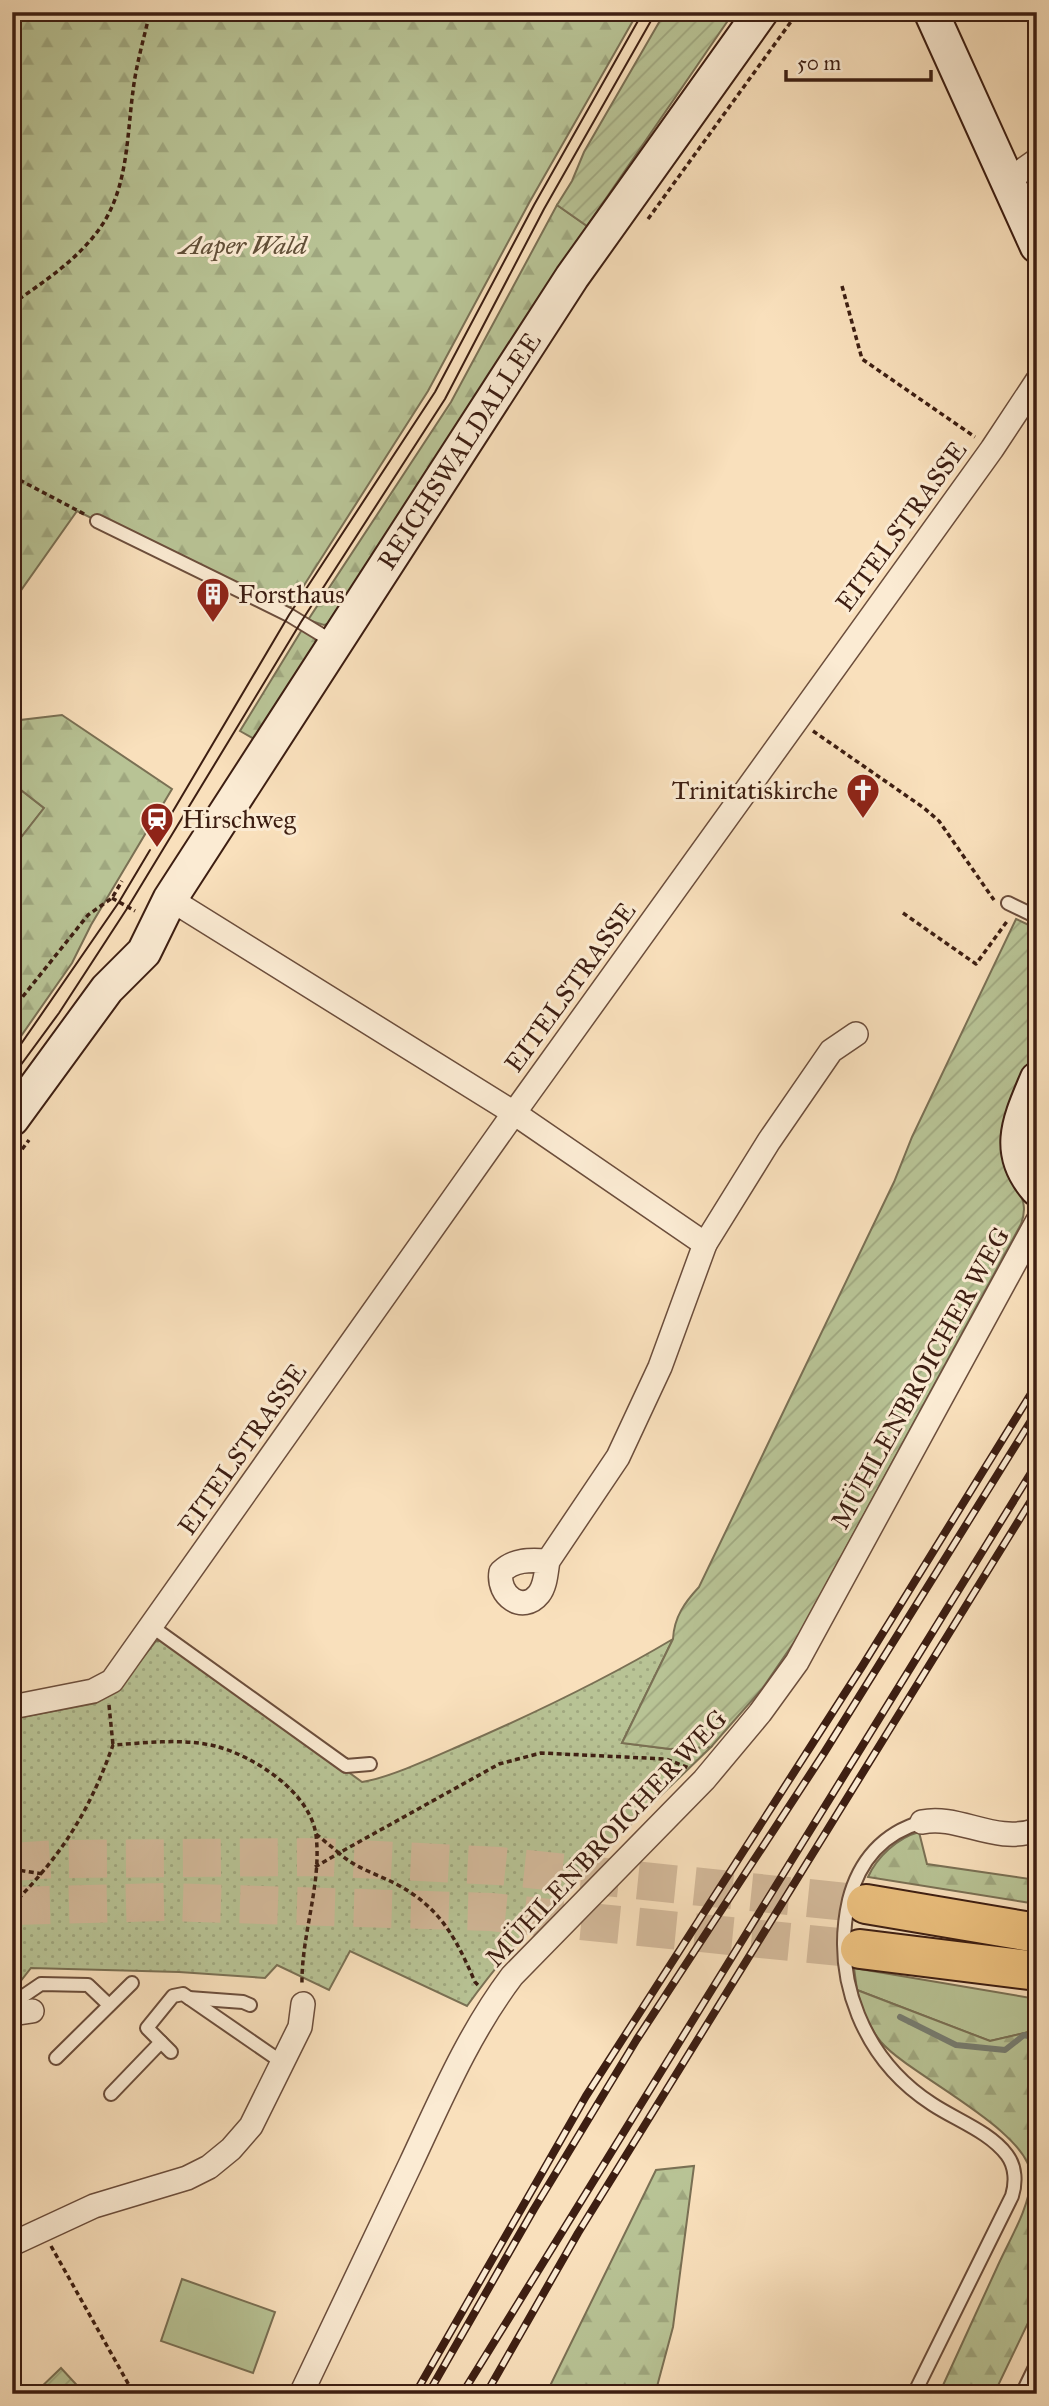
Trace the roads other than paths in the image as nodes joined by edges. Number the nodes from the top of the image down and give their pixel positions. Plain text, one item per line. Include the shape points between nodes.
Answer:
1 (761, 12) edge
2 (931, 12) edge
3 (1037, 160) edge
4 (1009, 180) junction
5 (1037, 246) edge
6 (1037, 382) edge
7 (97, 521) road end
8 (335, 643) junction
9 (170, 898) junction
10 (1013, 908) road end
11 (1037, 917) edge
12 (856, 1034) dead end
13 (1037, 1079) edge
14 (514, 1113) junction
15 (12, 1119) edge
16 (1037, 1189) edge
17 (1037, 1222) edge
18 (705, 1244) junction
19 (548, 1561) dead end
20 (151, 1626) junction
21 (12, 1707) edge
22 (370, 1764) dead end
23 (922, 1822) joint
24 (1037, 1830) edge
25 (866, 1904) tunnel mouth
26 (1037, 1933) edge
27 (860, 1949) tunnel mouth
28 (1037, 1971) edge
29 (132, 1983) dead end
30 (189, 1998) junction
31 (303, 2004) road end
32 (110, 2005) junction
33 (250, 2005) dead end
34 (19, 2012) edge
35 (161, 2042) junction
36 (171, 2052) dead end
37 (56, 2058) dead end
38 (283, 2063) junction
39 (111, 2094) dead end
40 (12, 2244) edge
41 (1037, 2363) edge
42 (301, 2394) edge
43 (914, 2394) edge
44 (1022, 2394) edge

1 - 8 main road, REICHSWALDALLEE via 572,277
2 - 4 main road
3 - 4 street
4 - 5 main road
6 - 14 street, EITELSTRASSE
7 - 8 lane via 289,615
8 - 9 main road, REICHSWALDALLEE
9 - 14 street
9 - 15 main road, REICHSWALDALLEE via 126,948 107,989
10 - 11 lane
12 - 18 street via 831,1051
13 - 16 main road via 1020,1119 1017,1142 1023,1168
14 - 18 street
14 - 20 street, EITELSTRASSE
17 - 42 street, MÜHLENBROICHER WEG via 797,1662 704,1780 512,1976 494,2001 440,2100
18 - 19 street via 660,1367 618,1457
20 - 21 street, EITELSTRASSE via 105,1686
20 - 22 lane via 346,1766
23 - 24 street via 1002,1834
23 - 43 lane via 881,1842 858,1875 844,1938 849,1990 862,2025 894,2072 931,2103 999,2147 1015,2177 1012,2196
25 - 26 highway
27 - 28 highway
29 - 32 lane
30 - 33 lane
30 - 35 lane via 173,1996 147,2028
30 - 38 lane
31 - 38 street via 300,2027
32 - 34 lane via 88,1985 41,1984 19,1999
32 - 37 lane
35 - 36 lane
35 - 39 lane
38 - 40 street via 251,2126 209,2167 94,2206
41 - 44 lane

